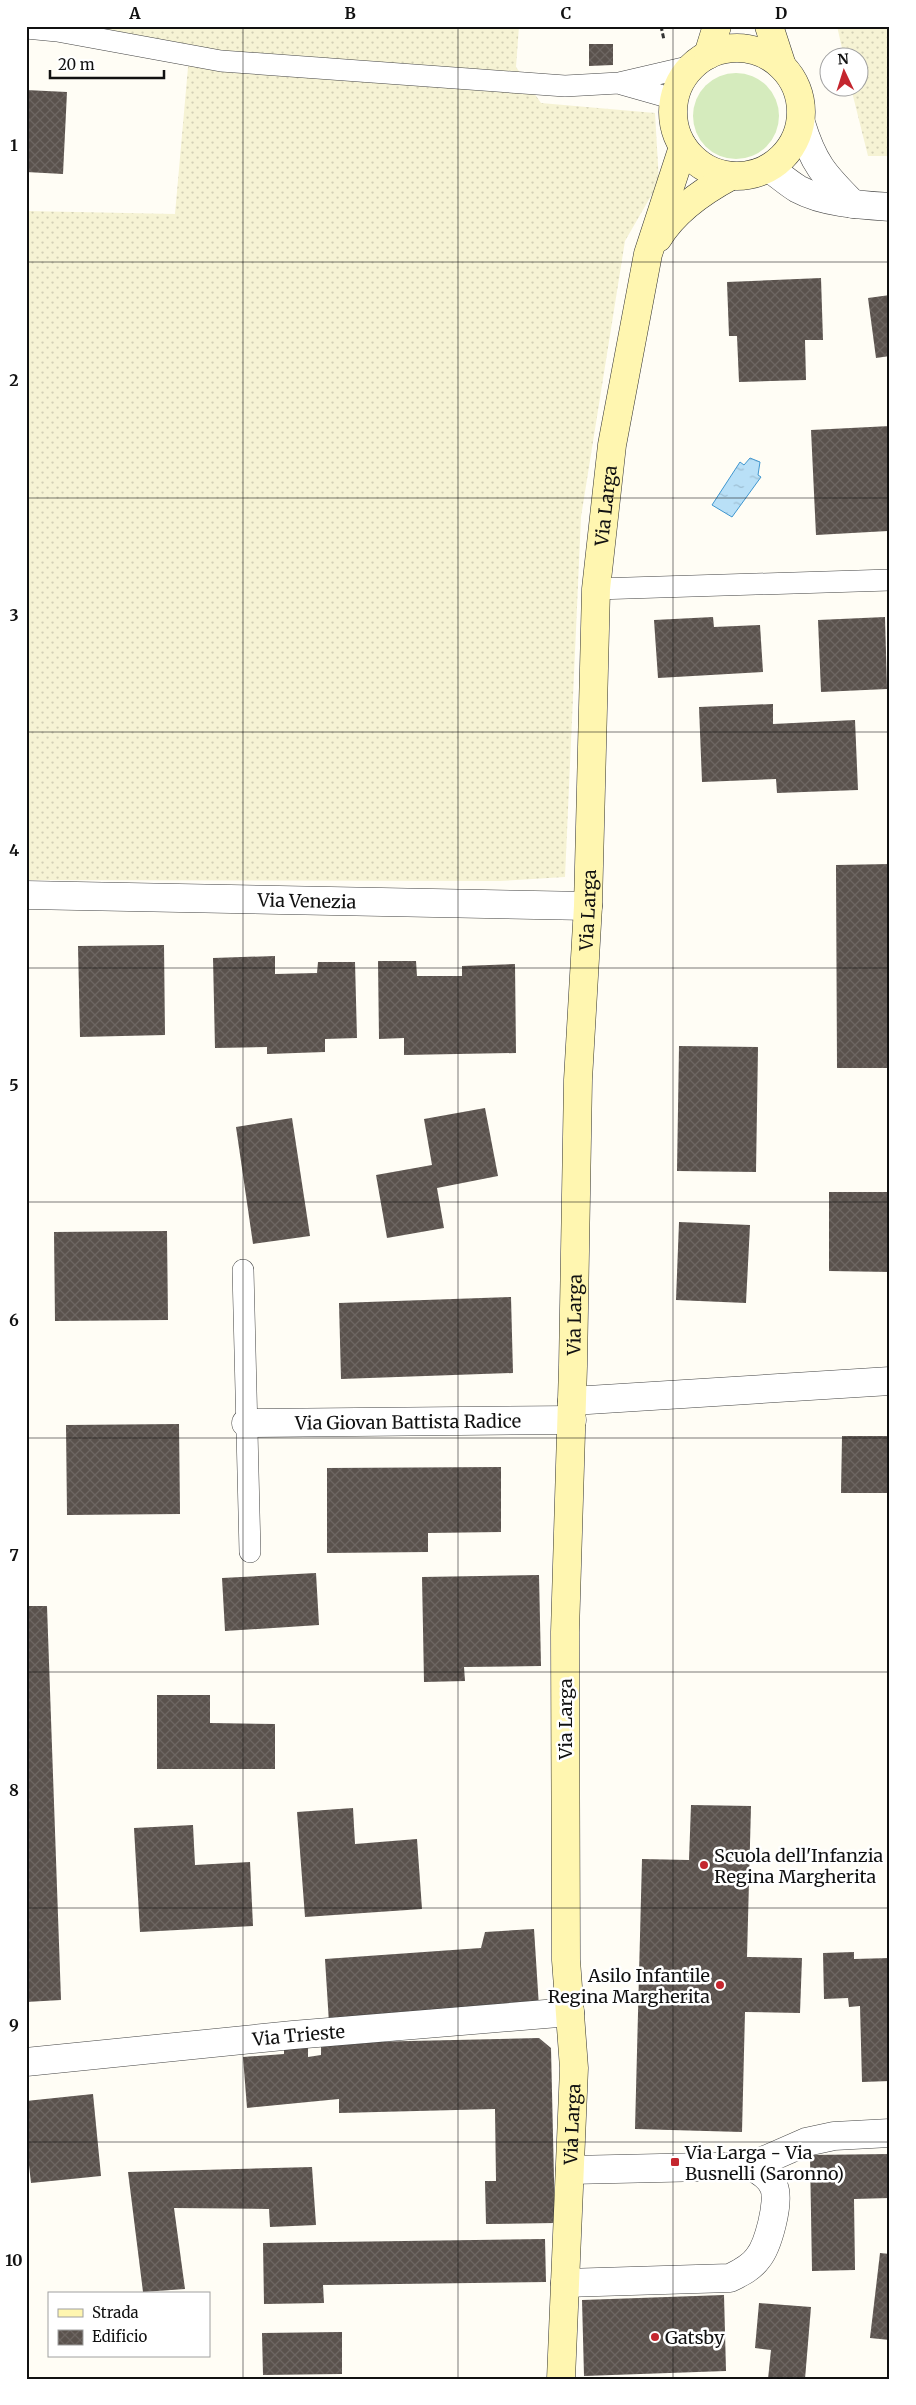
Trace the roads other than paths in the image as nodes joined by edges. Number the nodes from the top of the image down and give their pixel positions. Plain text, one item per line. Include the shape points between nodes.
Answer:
1 (717, 26) edge
2 (769, 26) edge
3 (26, 28) edge
4 (700, 61) junction
5 (782, 66) junction
6 (619, 84) junction
7 (674, 99) junction
8 (801, 124) junction
9 (683, 147) junction
10 (769, 168) junction
11 (731, 176) junction
12 (820, 185) junction
13 (890, 207) edge
14 (648, 254) junction
15 (890, 580) edge
16 (596, 589) junction
17 (26, 895) edge
18 (588, 906) junction
19 (243, 1270) dead end
20 (890, 1382) edge
21 (572, 1410) junction
22 (246, 1423) junction
23 (250, 1552) dead end
24 (570, 2012) junction
25 (26, 2062) edge
26 (890, 2133) edge
27 (752, 2166) junction
28 (570, 2170) junction
29 (565, 2283) junction
30 (561, 2379) edge

1 - 4 street
2 - 5 street
3 - 6 lane via 221,61 564,86
4 - 5 street via 727,49 747,48
4 - 6 lane
4 - 7 street via 681,81
5 - 8 street via 797,89
6 - 7 lane
7 - 9 street via 673,116
8 - 10 street via 795,141
8 - 12 street
9 - 11 street via 712,171
9 - 14 street, Via Larga
10 - 11 street
10 - 12 street via 798,189
11 - 14 street, Via Larga via 691,202 659,235
12 - 13 street via 853,204
14 - 16 street, Via Larga via 612,445
15 - 16 lane
16 - 18 street, Via Larga
17 - 18 street, Via Venezia
18 - 21 street, Via Larga via 578,1080
19 - 22 lane
20 - 21 street, Via Giovan Battista Radice
21 - 22 street, Via Giovan Battista Radice
21 - 24 street, Via Larga via 565,1632 566,1960
22 - 23 lane
24 - 25 street, Via Trieste
24 - 28 street, Via Larga via 574,2068
26 - 27 street via 834,2136 806,2142
27 - 28 street
27 - 29 street via 765,2174 774,2186 773,2222 759,2258 744,2271 730,2278
28 - 29 street, Via Larga
29 - 30 street, Via Larga

